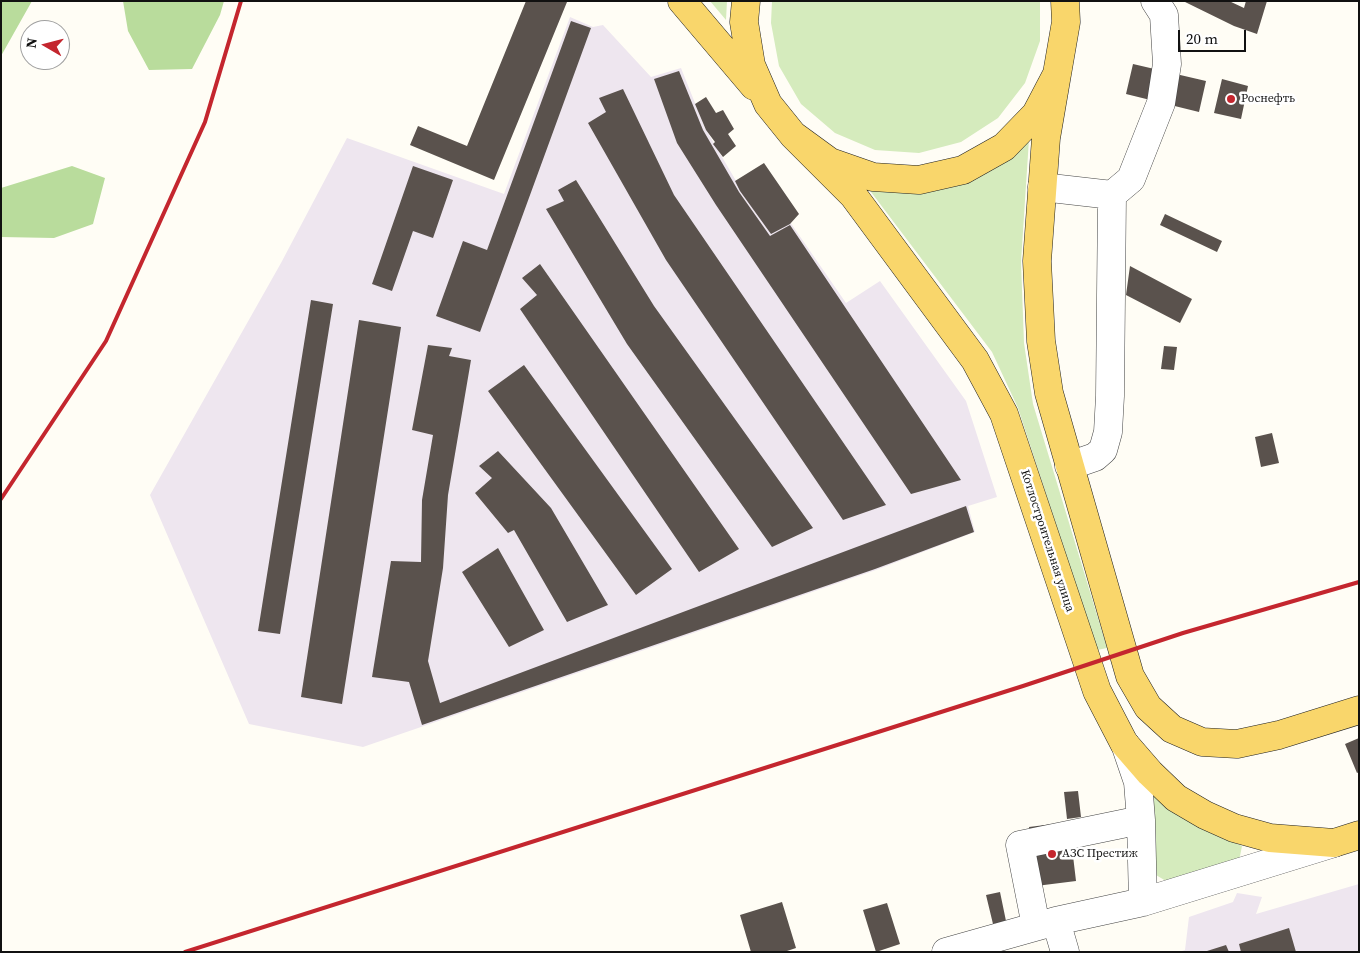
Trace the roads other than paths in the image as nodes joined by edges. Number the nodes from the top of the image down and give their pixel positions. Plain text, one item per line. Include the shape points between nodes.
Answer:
1 (682, 1) edge
2 (746, 1) edge
3 (1155, 1) edge
4 (1068, 8) edge
5 (1057, 74) junction
6 (768, 104) junction
7 (793, 135) junction
8 (1042, 187) junction
9 (1112, 195) junction
10 (1069, 466) junction
11 (1359, 710) edge
12 (1124, 743) junction
13 (1141, 820) junction
14 (1346, 839) edge
15 (1143, 902) junction
16 (1046, 924) junction
17 (946, 952) edge
18 (1065, 952) edge

1 - 6 main road
2 - 6 main road via 744,22 751,65
3 - 9 street via 1164,15 1168,64 1161,103 1131,179
4 - 5 main road
5 - 7 main road via 1036,114 1004,147 964,170 919,180 873,177 830,162
5 - 8 main road
6 - 7 main road
7 - 12 main road, Котлостроительная улица via 853,195 975,360 996,398 1024,470 1097,691
8 - 9 street
8 - 10 main road via 1036,261 1041,341 1049,393
9 - 10 street via 1108,432 1103,450 1095,457
10 - 11 main road via 1130,676 1148,707 1172,729 1202,742 1236,744 1279,735
12 - 13 street via 1138,782
12 - 14 main road, Котлостроительная улица via 1176,798 1234,828 1270,838
13 - 15 street
13 - 16 street via 1020,845
14 - 15 street
15 - 16 street
16 - 17 street
16 - 18 street

